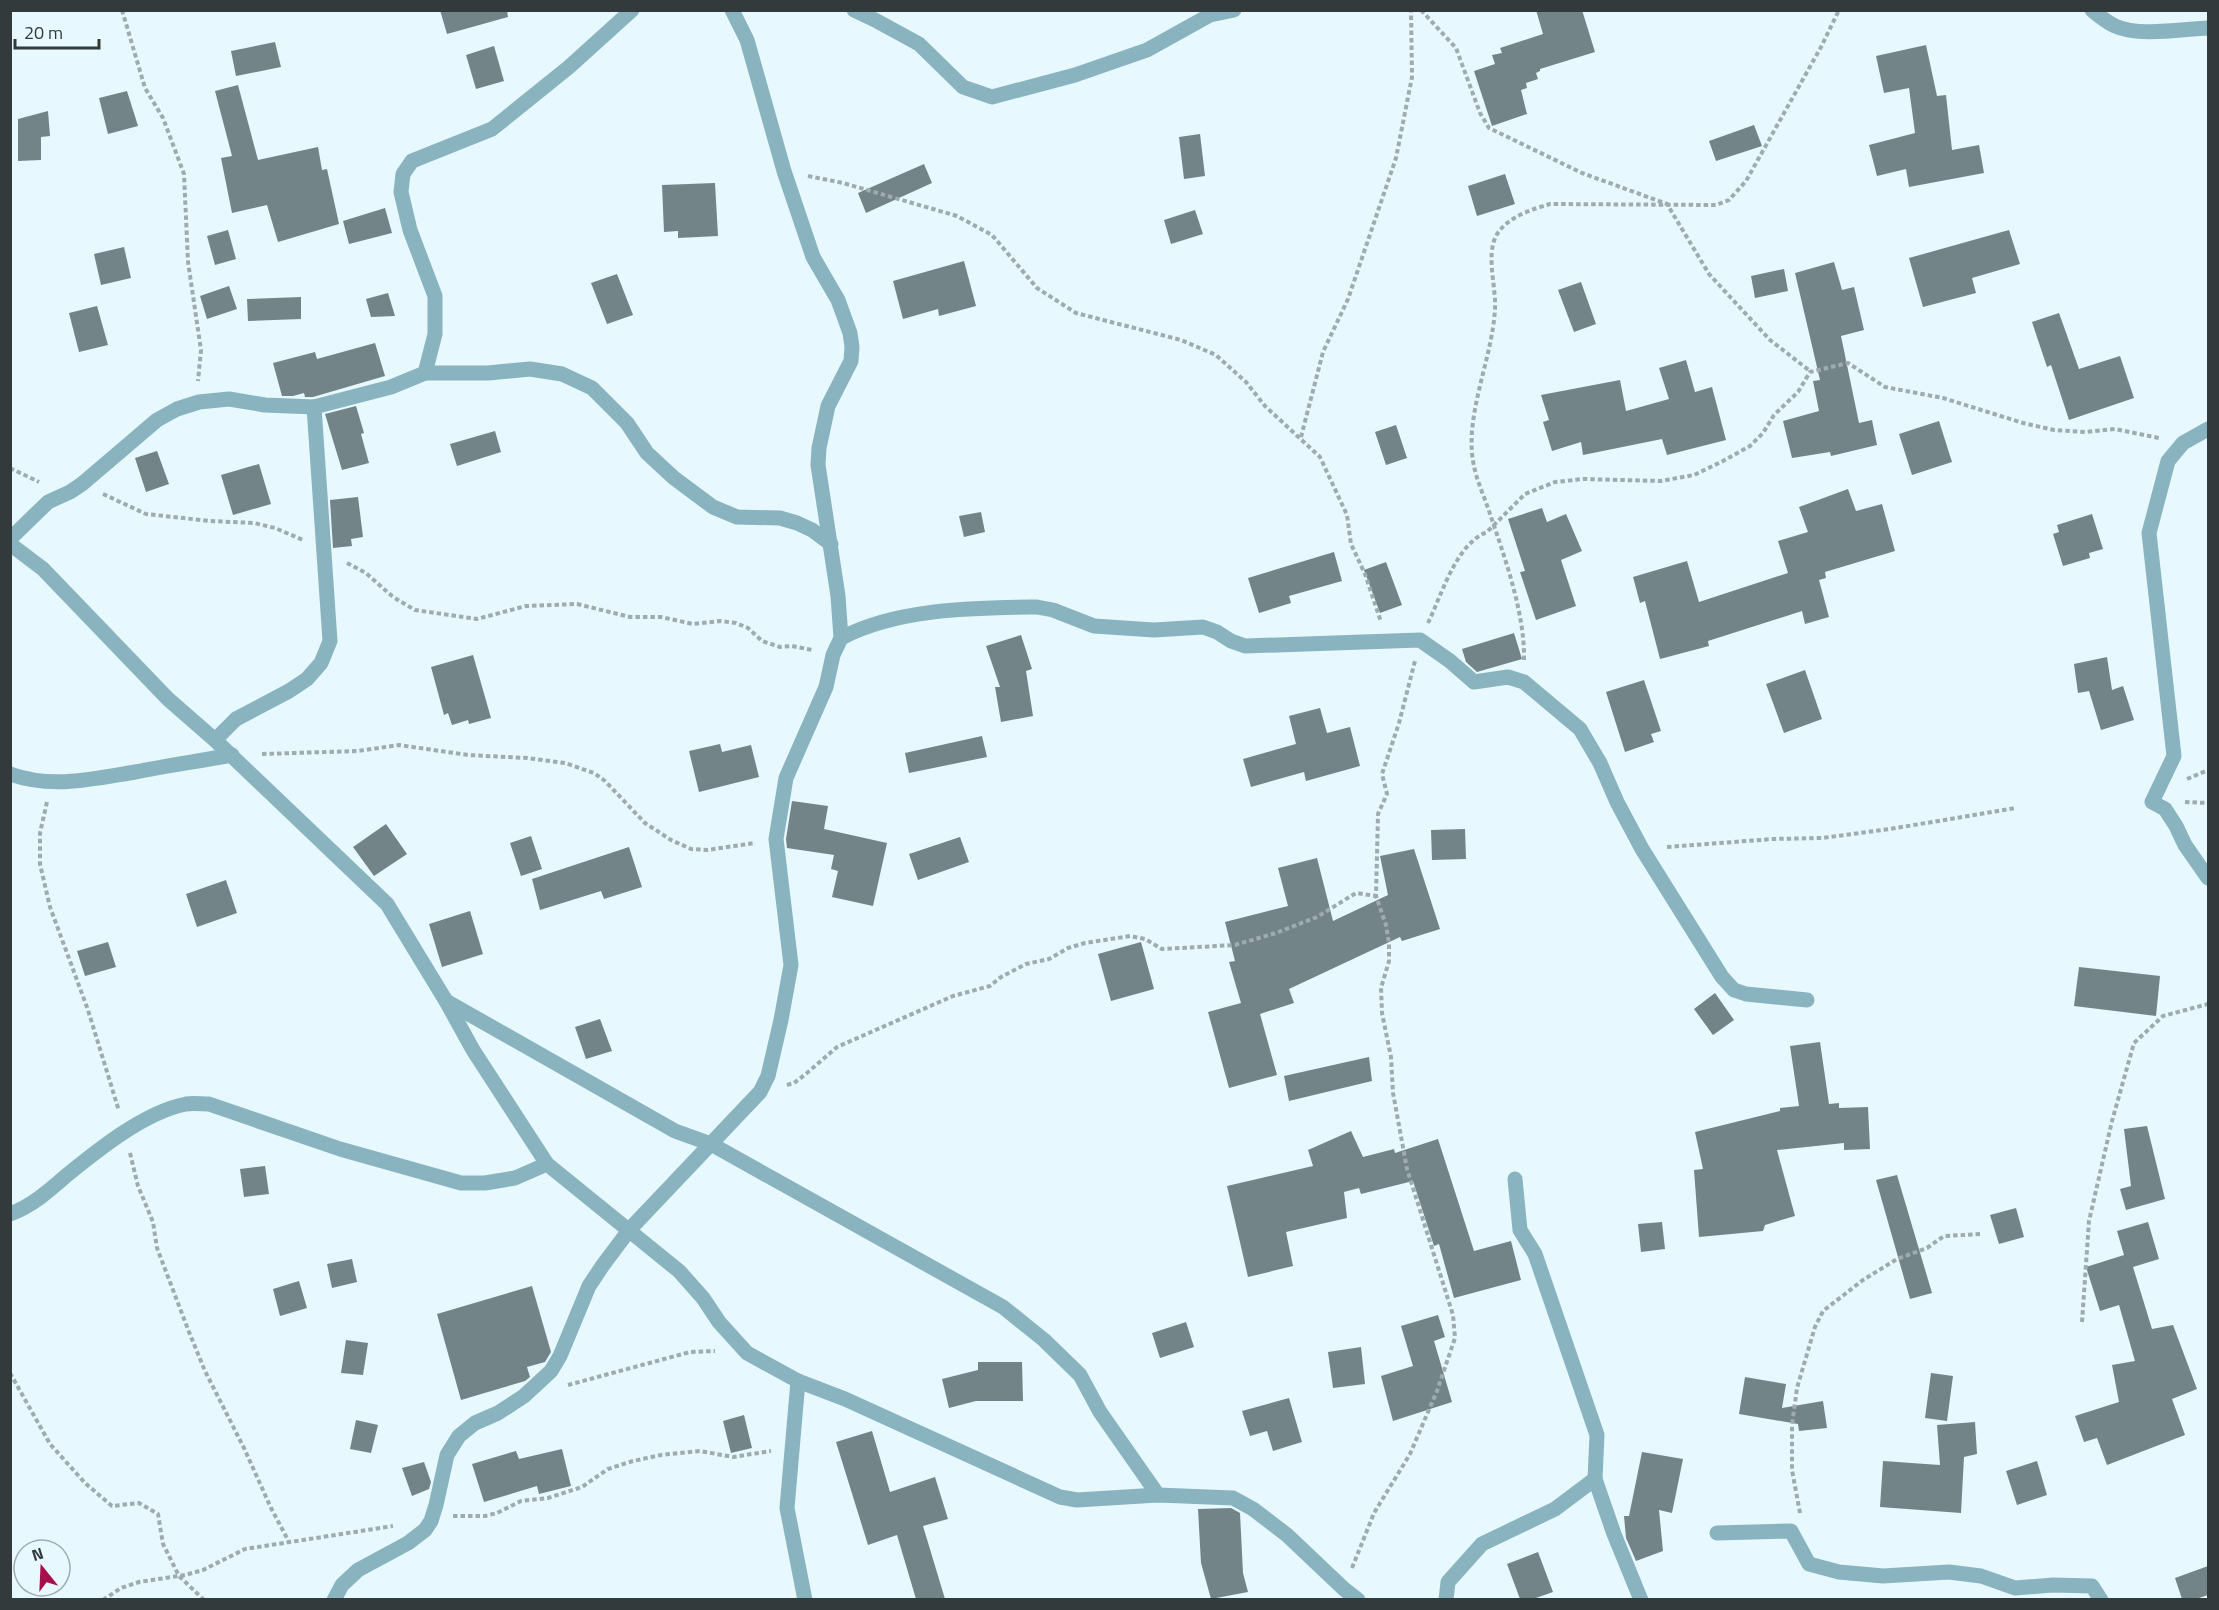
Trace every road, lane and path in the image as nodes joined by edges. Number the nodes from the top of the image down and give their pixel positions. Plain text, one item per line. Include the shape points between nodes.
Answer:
1 (122, 10) edge
2 (632, 10) edge
3 (732, 10) edge
4 (854, 10) edge
5 (1234, 10) edge
6 (1411, 10) edge
7 (1421, 10) edge
8 (1839, 10) edge
9 (2091, 10) edge
10 (2208, 28) edge
11 (784, 171) junction
12 (1667, 204) junction
13 (1810, 372) junction
14 (425, 373) junction
15 (187, 406) junction
16 (314, 407) junction
17 (2208, 429) edge
18 (1301, 437) junction
19 (2183, 443) junction
20 (82, 484) junction
21 (1494, 525) junction
22 (10, 539) edge
23 (10, 544) edge
24 (831, 544) junction
25 (324, 551) junction
26 (842, 638) junction
27 (1420, 640) junction
28 (1388, 642) junction
29 (833, 655) junction
30 (1524, 682) junction
31 (215, 740) junction
32 (232, 755) junction
33 (10, 774) edge
34 (50, 783) junction
35 (2016, 808) dead end
36 (776, 839) junction
37 (1642, 849) junction
38 (2208, 878) edge
39 (1376, 896) junction
40 (446, 1000) junction
41 (1807, 1000) dead end
42 (2208, 1004) edge
43 (760, 1092) junction
44 (126, 1132) junction
45 (711, 1144) junction
46 (547, 1164) junction
47 (1515, 1179) dead end
48 (10, 1214) edge
49 (630, 1229) junction
50 (1982, 1234) dead end
51 (2082, 1322) dead end
52 (747, 1353) junction
53 (10, 1373) edge
54 (798, 1381) junction
55 (567, 1386) dead end
56 (791, 1454) junction
57 (1595, 1479) junction
58 (1158, 1495) junction
59 (1801, 1517) dead end
60 (431, 1521) junction
61 (1717, 1533) dead end
62 (289, 1542) junction
63 (178, 1576) junction
64 (1344, 1589) junction
65 (103, 1599) edge
66 (204, 1599) edge
67 (334, 1599) edge
68 (805, 1599) edge
69 (1358, 1599) edge
70 (1446, 1599) edge
71 (1641, 1599) edge
72 (2101, 1599) edge

1 - 15 path via 145,88 163,118 184,174 188,262 201,350 198,383
2 - 14 street via 492,129 412,161 403,174 401,192 410,230 435,296 435,334
3 - 11 street via 747,40
4 - 5 street via 920,45 963,87 993,97 1148,50 1210,15
6 - 18 path via 1412,77 1396,158 1348,299 1323,352
7 - 12 path via 1456,48 1489,128 1582,173
8 - 12 path via 1746,181 1729,200 1716,205
9 - 10 street via 2129,30
11 - 18 path via 843,183 957,216 992,235 1037,288 1076,313 1181,340 1216,355
11 - 24 street via 813,257 838,300 852,347 850,361 828,406 819,448 818,465
12 - 13 path via 1709,274 1770,340
12 - 21 path via 1550,204 1511,221 1497,235 1492,256 1495,319 1471,442 1474,466
13 - 19 path via 1848,363 1885,387 1943,398 2023,423 2054,430 2115,429
13 - 21 path via 1763,433 1750,446 1723,461 1694,475 1661,481 1556,482 1525,494
14 - 16 street via 391,387
14 - 24 street via 530,369 562,374 592,388 627,423 647,453 713,507 737,517 780,518 797,523
15 - 16 street via 229,399
15 - 20 street via 157,420
16 - 25 street
17 - 19 street
18 - 28 path via 1320,457 1347,515 1352,544
19 - 38 street via 2168,461 2149,533 2174,756 2152,802 2165,809
20 - 22 street via 48,502
20 - 25 path via 146,514 254,523
21 - 27 path via 1458,556
21 - 30 path via 1515,597 1524,647
23 - 31 street via 43,570 168,699
24 - 26 street
25 - 29 path via 366,573 415,610 477,619 526,606 577,604 630,617 661,617 693,624 736,623 762,641 780,647
25 - 31 street via 330,641 321,663 307,679 236,719
26 - 28 street via 864,626 921,614 1037,607 1094,626 1154,630 1203,627 1245,645
26 - 29 street
27 - 28 street
27 - 30 street via 1474,682 1508,677
27 - 39 path via 1382,774 1387,794 1378,814
29 - 36 street via 826,687 786,778
30 - 37 street via 1580,729
31 - 32 street
32 - 34 street
32 - 36 path via 358,751 399,745 565,763 600,777 645,823 691,849
32 - 40 street via 387,904
33 - 34 street
34 - 44 path via 40,834 40,864 50,907 88,1010
35 - 37 path via 1822,838
36 - 43 street via 791,965 772,1062
37 - 41 street via 1734,990
39 - 43 path via 1356,893 1317,917 1235,945 1162,949 1146,939 1130,936 1068,948 1049,959 1026,964 990,986 942,1000 837,1047 794,1083
39 - 64 path via 1389,943 1389,961 1381,988 1393,1093 1407,1169 1454,1315 1455,1338 1410,1454 1374,1513
40 - 45 street via 675,1131
40 - 46 street via 473,1050
42 - 51 path via 2163,1017 2134,1043 2089,1221
43 - 45 street
44 - 46 street via 164,1111 186,1104 209,1104 340,1149 461,1183 485,1184 515,1178
44 - 48 street via 39,1199
44 - 62 path via 157,1248 189,1332
45 - 49 street
45 - 58 street via 1004,1307 1080,1376 1100,1412
46 - 49 street
47 - 57 street via 1520,1230 1534,1254 1597,1435
49 - 52 street via 679,1270
49 - 60 street via 589,1286 551,1371 524,1396 459,1436 447,1455
50 - 59 path via 1944,1236 1863,1280 1823,1311 1797,1388 1792,1425 1792,1470
52 - 54 street
52 - 55 path via 690,1352
53 - 63 path via 50,1444 85,1483 112,1506 138,1503 158,1514 163,1544
54 - 56 street
54 - 58 street via 1060,1497 1077,1500
56 - 60 path via 768,1450 733,1457 700,1451 660,1455 608,1469 582,1487 522,1501 497,1513 454,1515
56 - 68 street via 787,1508
57 - 70 street via 1555,1509 1482,1544 1448,1582
57 - 71 street
58 - 64 street via 1233,1498 1287,1534
60 - 62 path
60 - 67 street via 408,1543 358,1570
61 - 72 street via 1791,1531 1809,1564 1839,1572 1883,1576 1950,1572 1981,1576 2015,1588 2092,1586
62 - 63 path via 245,1549 203,1570
63 - 65 path via 139,1582
63 - 66 path
64 - 69 street

